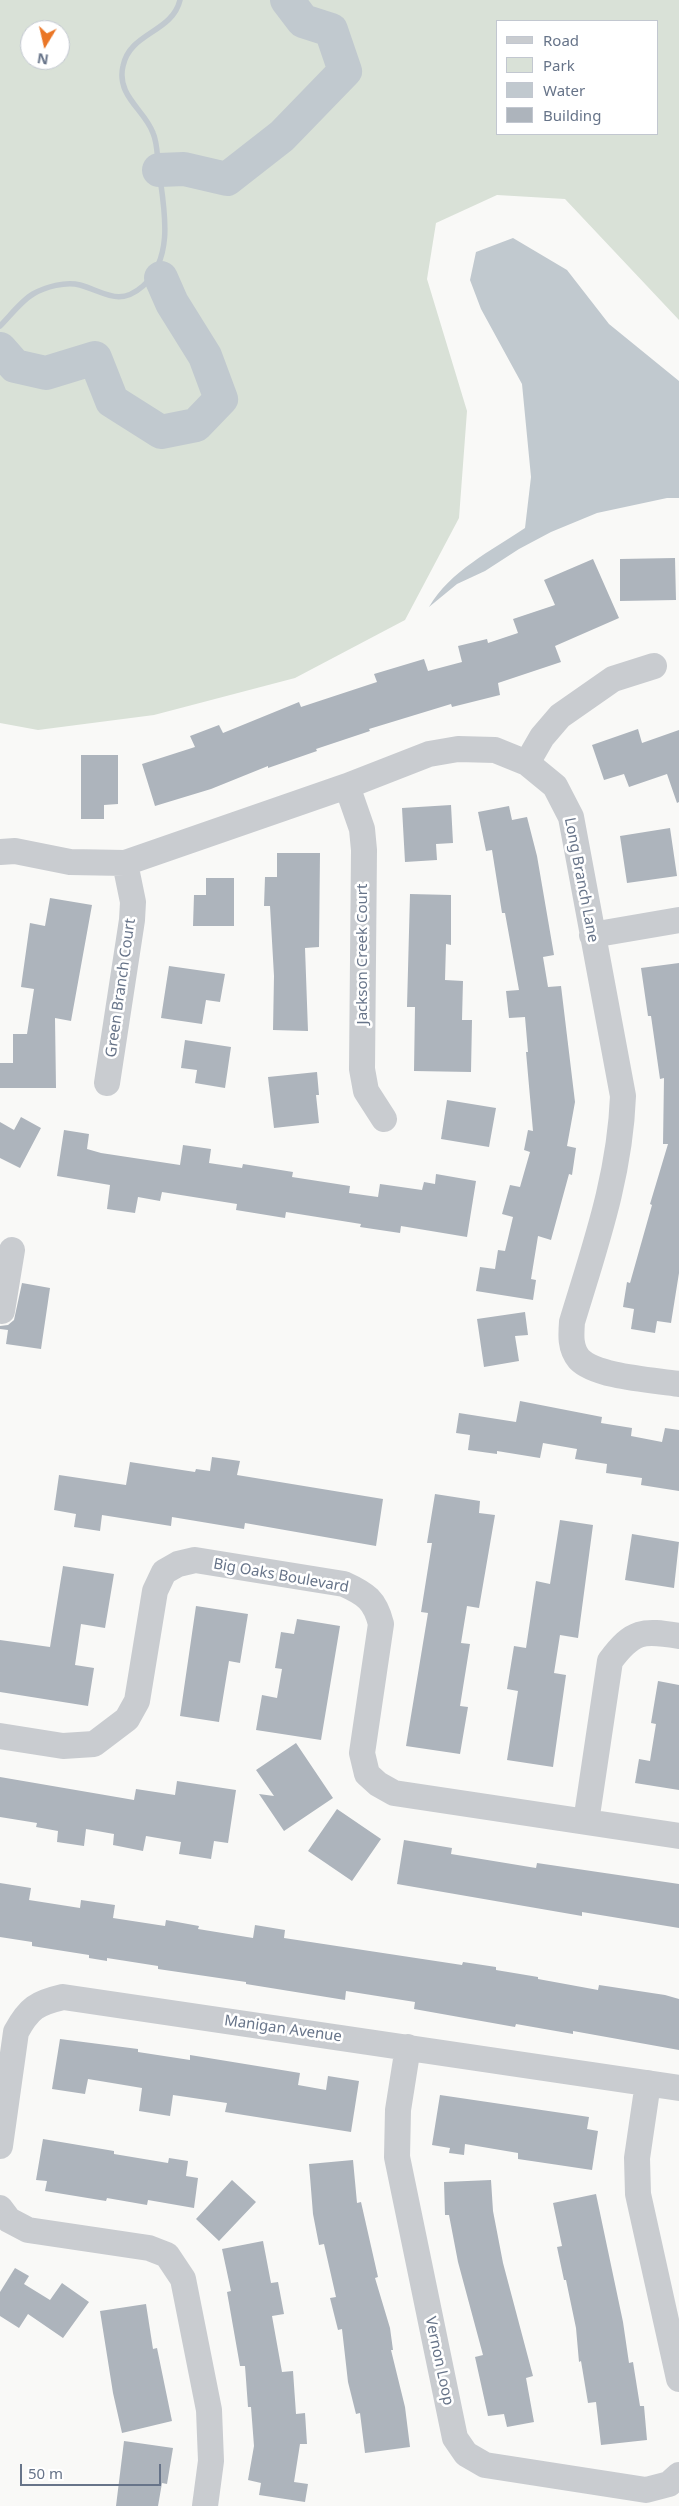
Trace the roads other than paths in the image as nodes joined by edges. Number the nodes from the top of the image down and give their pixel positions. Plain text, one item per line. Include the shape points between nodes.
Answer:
1 (654, 666) dead end
2 (527, 763) junction
3 (347, 786) junction
4 (0, 852) edge
5 (126, 863) junction
6 (679, 920) edge
7 (592, 935) junction
8 (107, 1082) dead end
9 (384, 1119) dead end
10 (15, 1250) edge
11 (2, 1311) dead end
12 (679, 1384) edge
13 (679, 1636) edge
14 (0, 1736) edge
15 (586, 1822) junction
16 (679, 1836) edge
17 (408, 2047) junction
18 (648, 2083) junction
19 (679, 2088) edge
20 (0, 2146) edge
21 (0, 2208) edge
22 (679, 2378) edge
23 (679, 2475) edge
24 (205, 2506) edge

1 - 2 street via 613,679 560,716 542,737
2 - 3 street, Long Branch Lane via 495,750 458,749 429,754
2 - 7 street, Long Branch Lane via 555,786 571,817
3 - 5 street, Long Branch Lane
3 - 9 street, Jackson Creek Court via 362,829 364,850 362,1069 366,1091
4 - 5 street, Long Branch Lane via 15,851 70,862
5 - 8 street, Green Branch Court via 133,902 132,920
6 - 7 street
7 - 12 street, Long Branch Lane via 623,1096 622,1133 613,1184 572,1322 571,1342 580,1359 600,1371
10 - 11 street
13 - 15 street via 656,1632 635,1635 610,1661
14 - 15 street, Big Oaks Boulevard via 63,1746 94,1744 127,1719 137,1701 154,1591 164,1572 195,1560 344,1584 362,1592 376,1606 381,1624 362,1753 367,1774 378,1784 394,1793
15 - 16 street, Big Oaks Boulevard
17 - 18 street, Manigan Avenue
17 - 20 street, Manigan Avenue via 63,1998 41,2002 25,2015 16,2032
17 - 23 street, Vernon Loop via 398,2110 397,2158 455,2438 466,2454 485,2464 646,2490 669,2484
18 - 19 street, Manigan Avenue
18 - 22 street via 637,2158 638,2194
21 - 24 street via 9,2220 28,2230 149,2248 167,2255 183,2279 209,2410 211,2461

